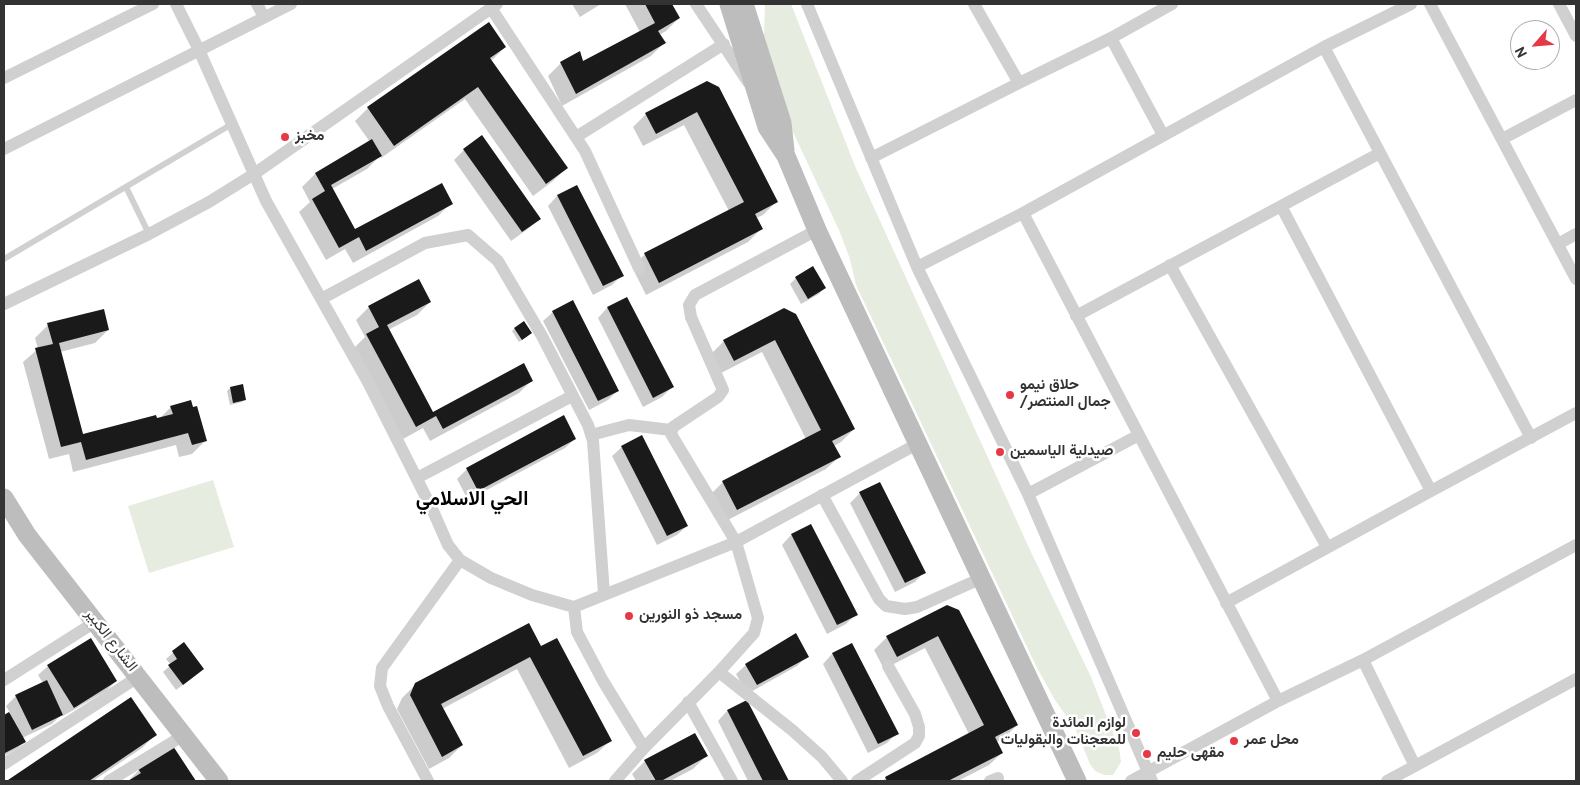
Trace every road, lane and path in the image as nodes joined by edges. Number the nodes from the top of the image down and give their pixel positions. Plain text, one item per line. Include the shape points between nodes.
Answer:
1 (153, 4) edge
2 (176, 4) edge
3 (257, 4) edge
4 (291, 4) edge
5 (696, 4) edge
6 (729, 4) edge
7 (744, 4) edge
8 (807, 4) edge
9 (974, 4) edge
10 (1172, 4) edge
11 (1411, 4) edge
12 (1430, 4) edge
13 (1559, 4) edge
14 (494, 6) edge
15 (264, 17) junction
16 (1576, 36) edge
17 (1111, 38) junction
18 (724, 44) junction
19 (1324, 47) junction
20 (199, 50) junction
21 (4, 78) edge
22 (1019, 82) junction
23 (756, 95) junction
24 (1576, 100) edge
25 (232, 124) junction
26 (1163, 135) junction
27 (576, 136) junction
28 (1502, 139) junction
29 (4, 149) edge
30 (1380, 153) junction
31 (786, 156) junction
32 (871, 158) junction
33 (254, 174) junction
34 (126, 187) junction
35 (1281, 206) junction
36 (1022, 213) junction
37 (818, 230) junction
38 (149, 234) junction
39 (1576, 234) edge
40 (1558, 244) junction
41 (4, 259) edge
42 (1170, 265) junction
43 (917, 267) junction
44 (639, 268) dead end
45 (1576, 279) edge
46 (321, 298) junction
47 (4, 304) edge
48 (1076, 316) junction
49 (572, 396) junction
50 (1576, 413) edge
51 (671, 430) junction
52 (1139, 435) junction
53 (591, 436) junction
54 (1531, 438) junction
55 (919, 443) junction
56 (417, 478) junction
57 (1431, 491) junction
58 (1028, 494) junction
59 (822, 495) junction
60 (4, 498) edge
61 (736, 542) junction
62 (1576, 545) edge
63 (1328, 547) junction
64 (460, 560) junction
65 (982, 578) junction
66 (604, 594) junction
67 (1226, 603) junction
68 (574, 607) junction
69 (95, 622) junction
70 (1362, 660) junction
71 (888, 666) dead end
72 (719, 672) junction
73 (138, 676) junction
74 (1576, 679) edge
75 (4, 680) edge
76 (1278, 701) junction
77 (688, 702) junction
78 (184, 735) junction
79 (644, 748) junction
80 (4, 764) edge
81 (1415, 766) junction
82 (1150, 777) edge
83 (109, 781) edge
84 (219, 781) edge
85 (428, 781) edge
86 (615, 781) edge
87 (732, 781) edge
88 (842, 781) edge
89 (858, 781) edge
90 (1077, 781) edge
91 (1132, 781) edge
92 (1387, 781) edge

1 - 21 street
2 - 20 street
3 - 15 street
4 - 15 street
5 - 18 street
6 - 23 street
7 - 31 street via 782,123
8 - 32 street
9 - 22 street
10 - 17 street
11 - 19 street
12 - 28 street
13 - 16 street
14 - 27 street
14 - 33 street
15 - 20 street
17 - 22 street
17 - 26 street
18 - 23 street
18 - 27 street
19 - 26 street
19 - 30 street
20 - 25 street
20 - 29 street
22 - 32 street
23 - 31 street via 767,127
24 - 28 street
25 - 33 street
25 - 34 lane
26 - 36 street
27 - 44 street
28 - 40 street
30 - 35 street
30 - 54 street
31 - 37 street
32 - 43 street
33 - 38 street
33 - 46 street via 284,235
34 - 38 lane
34 - 41 lane
35 - 42 street
35 - 57 street
36 - 43 street
36 - 48 street
37 - 51 street via 695,295 689,305 691,317 722,390 718,397
37 - 55 street
38 - 47 street
39 - 40 street
40 - 45 street
42 - 48 street
42 - 63 street
43 - 58 street
46 - 49 street via 425,243 468,235 498,261 542,336
46 - 56 street
48 - 52 street
49 - 53 street
49 - 56 street
50 - 54 street
51 - 53 street via 629,425
51 - 61 street via 672,437
52 - 58 street
52 - 67 street
53 - 66 street
54 - 57 street
55 - 59 street
55 - 65 street
56 - 64 street via 448,545
57 - 63 street
58 - 82 street
59 - 61 street
59 - 65 street via 879,599 886,606 917,607
60 - 69 street, الشارع الكبير via 27,535
61 - 66 street
61 - 72 street via 758,618 754,633
62 - 70 street
63 - 67 street
64 - 68 street via 490,578
64 - 85 street via 382,668 380,686 388,706
65 - 90 street
66 - 68 street
67 - 76 street
68 - 79 street via 577,632
69 - 73 street, الشارع الكبير
69 - 75 street
70 - 76 street
70 - 81 street
71 - 89 street via 915,714 919,736 915,743
72 - 77 street
72 - 88 street via 792,730 822,757
73 - 78 street, الشارع الكبير
73 - 80 street
74 - 81 street
76 - 82 street
77 - 79 street
77 - 87 street
78 - 83 street
78 - 84 street, الشارع الكبير
79 - 86 street
81 - 92 street
82 - 91 street

